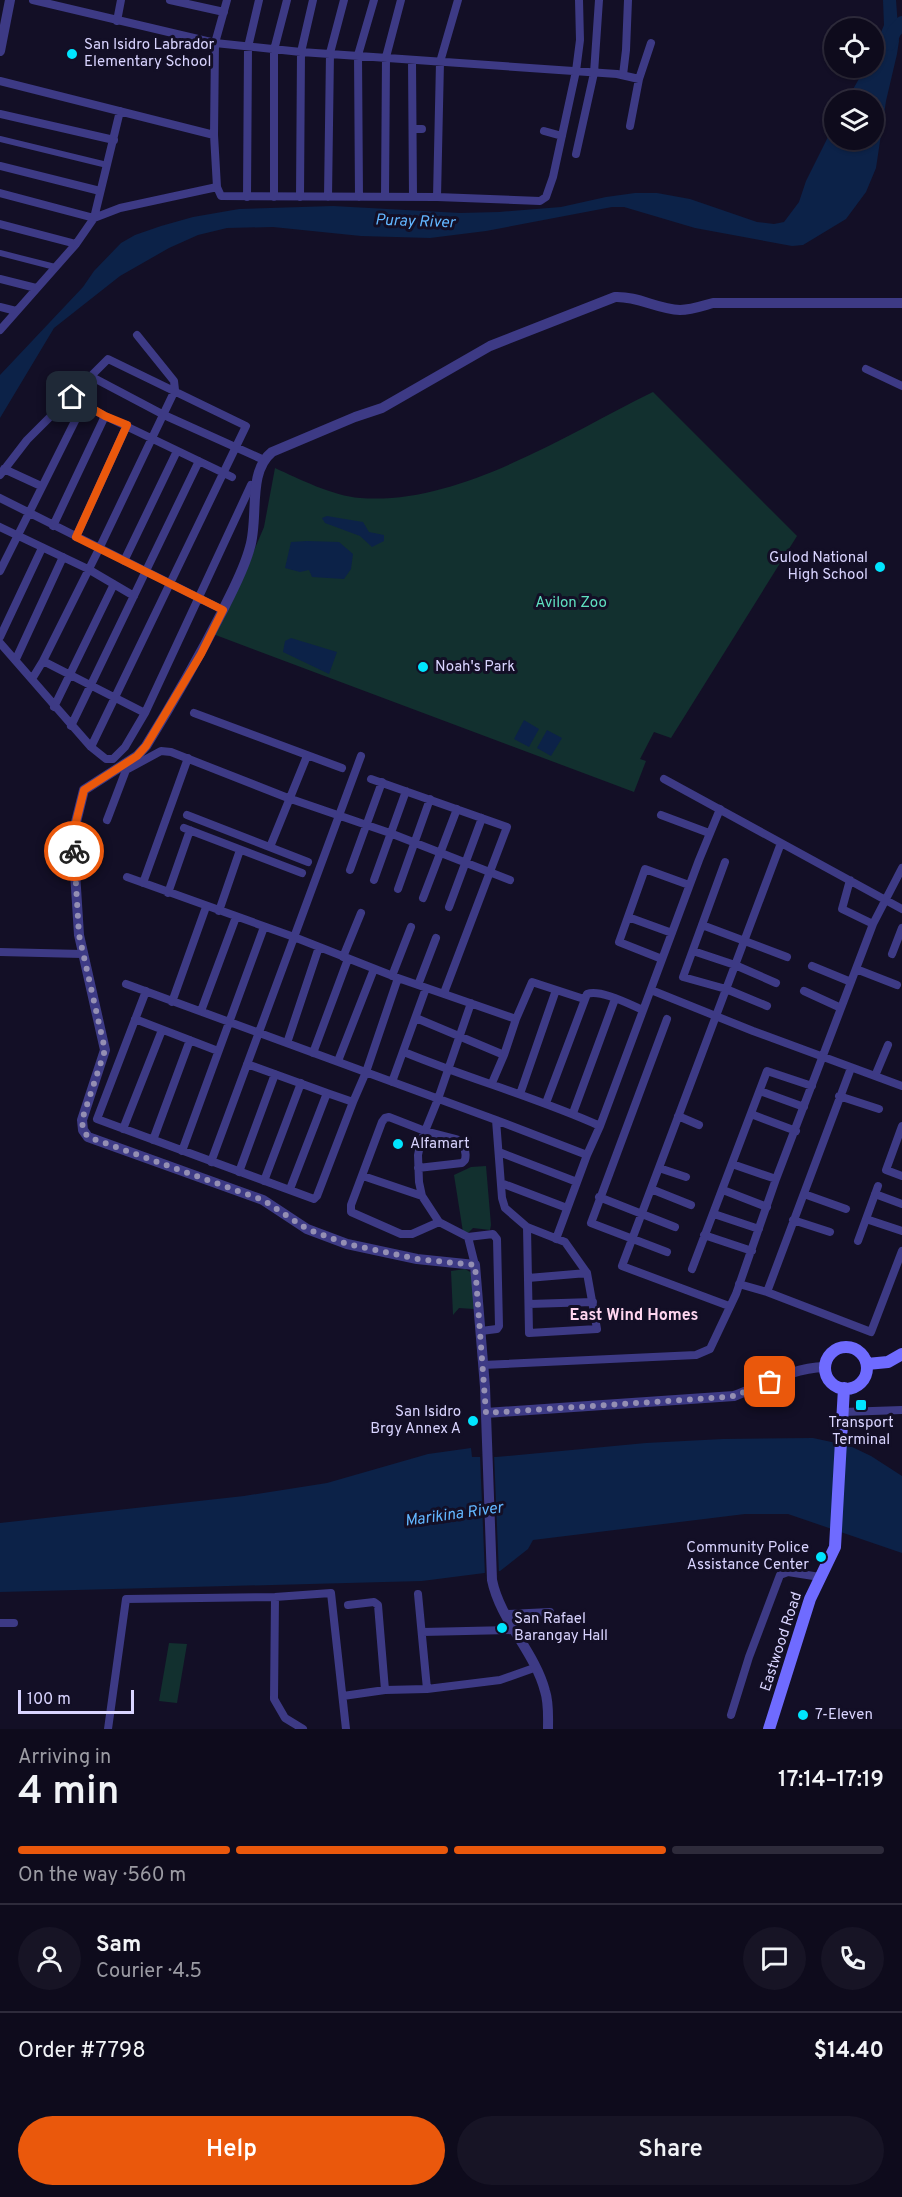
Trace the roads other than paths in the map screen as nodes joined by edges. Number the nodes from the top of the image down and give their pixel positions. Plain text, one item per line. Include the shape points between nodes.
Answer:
1 (10, 0) edge
2 (33, 0) edge
3 (121, 0) edge
4 (170, 0) edge
5 (227, 0) edge
6 (259, 0) edge
7 (287, 0) edge
8 (313, 0) edge
9 (344, 0) edge
10 (374, 0) edge
11 (401, 0) edge
12 (458, 0) edge
13 (579, 0) edge
14 (599, 0) edge
15 (628, 0) edge
16 (49, 2) edge
17 (224, 12) junction
18 (117, 21) junction
19 (3, 25) edge
20 (215, 43) junction
21 (651, 43) dead end
22 (248, 47) junction
23 (274, 50) junction
24 (0, 51) edge
25 (301, 52) junction
26 (330, 53) junction
27 (358, 55) junction
28 (386, 57) junction
29 (412, 60) junction
30 (440, 62) junction
31 (576, 71) junction
32 (594, 73) junction
33 (623, 75) junction
34 (639, 80) junction
35 (0, 81) edge
36 (120, 111) junction
37 (0, 114) edge
38 (630, 126) dead end
39 (544, 131) dead end
40 (214, 135) junction
41 (562, 136) junction
42 (0, 139) edge
43 (114, 140) junction
44 (576, 154) dead end
45 (107, 165) junction
46 (0, 166) edge
47 (217, 187) junction
48 (100, 191) junction
49 (0, 193) edge
50 (328, 196) junction
51 (359, 196) junction
52 (385, 196) junction
53 (247, 197) junction
54 (274, 197) junction
55 (300, 197) junction
56 (413, 197) junction
57 (437, 197) junction
58 (94, 218) junction
59 (0, 224) edge
60 (75, 244) junction
61 (0, 253) edge
62 (55, 267) junction
63 (0, 279) edge
64 (36, 288) junction
65 (902, 303) edge
66 (0, 307) edge
67 (16, 311) junction
68 (0, 330) edge
69 (137, 335) dead end
70 (866, 369) dead end
71 (92, 377) junction
72 (902, 386) edge
73 (175, 390) junction
74 (72, 397) junction
75 (83, 405) junction
76 (164, 415) junction
77 (105, 416) junction
78 (127, 425) junction
79 (153, 439) junction
80 (235, 448) junction
81 (177, 451) junction
82 (264, 460) junction
83 (199, 462) junction
84 (2, 472) edge
85 (228, 475) junction
86 (252, 485) dead end
87 (41, 486) junction
88 (0, 498) edge
89 (28, 513) junction
90 (53, 526) junction
91 (0, 527) edge
92 (18, 536) junction
93 (76, 537) junction
94 (42, 548) junction
95 (99, 549) junction
96 (63, 557) junction
97 (3, 559) edge
98 (124, 561) junction
99 (88, 569) junction
100 (0, 571) edge
101 (146, 573) junction
102 (114, 584) junction
103 (170, 584) junction
104 (134, 596) junction
105 (198, 599) junction
106 (223, 610) junction
107 (0, 637) edge
108 (0, 643) edge
109 (16, 659) junction
110 (43, 661) junction
111 (69, 674) junction
112 (32, 679) junction
113 (91, 685) junction
114 (116, 698) junction
115 (54, 707) junction
116 (145, 712) junction
117 (194, 713) dead end
118 (71, 726) junction
119 (91, 747) junction
120 (307, 756) junction
121 (361, 756) dead end
122 (188, 759) junction
123 (342, 768) dead end
124 (371, 779) dead end
125 (664, 780) dead end
126 (382, 782) junction
127 (406, 791) junction
128 (288, 798) junction
129 (430, 799) junction
130 (457, 809) junction
131 (720, 809) junction
132 (187, 815) dead end
133 (339, 815) junction
134 (661, 816) dead end
135 (482, 818) junction
136 (107, 820) dead end
137 (366, 826) junction
138 (390, 833) junction
139 (709, 833) junction
140 (414, 843) junction
141 (781, 843) junction
142 (270, 847) junction
143 (240, 850) junction
144 (439, 853) junction
145 (308, 862) dead end
146 (725, 862) dead end
147 (465, 863) junction
148 (902, 868) edge
149 (350, 870) dead end
150 (490, 872) junction
151 (302, 873) dead end
152 (127, 877) dead end
153 (374, 880) dead end
154 (510, 880) dead end
155 (850, 880) junction
156 (143, 883) junction
157 (689, 885) junction
158 (398, 889) dead end
159 (168, 893) junction
160 (423, 898) dead end
161 (884, 899) junction
162 (206, 907) junction
163 (449, 907) dead end
164 (902, 909) edge
165 (219, 911) junction
166 (361, 913) dead end
167 (628, 916) junction
168 (236, 917) junction
169 (873, 924) junction
170 (702, 925) junction
171 (264, 927) junction
172 (411, 927) dead end
173 (902, 928) edge
174 (672, 933) junction
175 (294, 937) junction
176 (436, 938) dead end
177 (743, 941) junction
178 (319, 947) junction
179 (693, 951) junction
180 (0, 952) edge
181 (82, 954) junction
182 (892, 954) dead end
183 (787, 957) dead end
184 (346, 958) junction
185 (662, 959) junction
186 (735, 965) junction
187 (812, 966) dead end
188 (374, 969) junction
189 (856, 969) junction
190 (395, 977) junction
191 (851, 982) junction
192 (776, 983) dead end
193 (126, 984) dead end
194 (897, 985) dead end
195 (422, 986) junction
196 (726, 989) junction
197 (556, 990) junction
198 (651, 990) junction
199 (804, 991) dead end
200 (146, 992) junction
201 (444, 993) junction
202 (584, 999) junction
203 (615, 999) junction
204 (172, 1002) junction
205 (471, 1003) junction
206 (767, 1006) dead end
207 (841, 1008) junction
208 (643, 1010) junction
209 (201, 1011) junction
210 (717, 1016) junction
211 (416, 1018) junction
212 (135, 1019) junction
213 (666, 1019) dead end
214 (516, 1020) junction
215 (230, 1023) junction
216 (162, 1030) junction
217 (258, 1033) junction
218 (459, 1036) junction
219 (190, 1040) junction
220 (287, 1043) junction
221 (888, 1045) dead end
222 (218, 1051) junction
223 (404, 1052) junction
224 (313, 1053) junction
225 (504, 1055) junction
226 (822, 1056) junction
227 (338, 1061) junction
228 (247, 1064) junction
229 (851, 1068) junction
230 (448, 1070) junction
231 (366, 1072) junction
232 (275, 1074) junction
233 (875, 1076) junction
234 (392, 1082) junction
235 (301, 1083) junction
236 (492, 1083) junction
237 (901, 1084) edge
238 (812, 1086) junction
239 (760, 1091) junction
240 (327, 1093) junction
241 (520, 1094) junction
242 (839, 1096) junction
243 (438, 1098) junction
244 (353, 1102) junction
245 (546, 1103) junction
246 (804, 1107) junction
247 (879, 1109) dead end
248 (573, 1113) junction
249 (751, 1114) junction
250 (678, 1116) junction
251 (496, 1120) junction
252 (699, 1125) dead end
253 (600, 1126) junction
254 (902, 1126) edge
255 (123, 1129) junction
256 (425, 1131) junction
257 (796, 1131) junction
258 (153, 1140) junction
259 (899, 1146) edge
260 (182, 1151) junction
261 (499, 1152) junction
262 (587, 1155) junction
263 (211, 1161) junction
264 (732, 1164) junction
265 (418, 1168) junction
266 (659, 1168) junction
267 (238, 1172) junction
268 (363, 1176) junction
269 (902, 1176) edge
270 (686, 1177) dead end
271 (776, 1179) junction
272 (264, 1181) junction
273 (577, 1182) junction
274 (501, 1183) junction
275 (290, 1189) junction
276 (651, 1189) junction
277 (723, 1190) junction
278 (804, 1194) junction
279 (422, 1196) junction
280 (599, 1197) junction
281 (902, 1203) edge
282 (691, 1204) dead end
283 (767, 1207) junction
284 (567, 1208) junction
285 (846, 1209) dead end
286 (642, 1214) junction
287 (714, 1214) junction
288 (866, 1219) junction
289 (793, 1220) junction
290 (439, 1222) junction
291 (527, 1227) junction
292 (675, 1227) dead end
293 (759, 1229) junction
294 (902, 1231) edge
295 (830, 1232) dead end
296 (704, 1235) junction
297 (468, 1238) junction
298 (556, 1239) junction
299 (633, 1239) junction
300 (858, 1241) dead end
301 (752, 1251) junction
302 (902, 1251) edge
303 (667, 1252) dead end
304 (475, 1265) junction
305 (692, 1269) dead end
306 (587, 1273) junction
307 (528, 1278) junction
308 (739, 1284) junction
309 (767, 1292) junction
310 (593, 1302) junction
311 (529, 1304) junction
312 (729, 1306) junction
313 (481, 1330) junction
314 (902, 1354) edge
315 (867, 1364) junction
316 (483, 1365) junction
317 (825, 1367) junction
318 (844, 1388) junction
319 (902, 1410) edge
320 (843, 1412) junction
321 (486, 1413) junction
322 (820, 1577) junction
323 (418, 1594) dead end
324 (275, 1597) junction
325 (348, 1605) dead end
326 (550, 1612) dead end
327 (506, 1614) junction
328 (0, 1623) edge
329 (14, 1623) dead end
330 (514, 1630) junction
331 (422, 1632) junction
332 (534, 1668) junction
333 (427, 1689) junction
334 (385, 1690) junction
335 (343, 1696) junction
336 (731, 1715) dead end
337 (108, 1729) edge
338 (303, 1729) edge
339 (346, 1729) edge
340 (548, 1729) edge
341 (769, 1729) edge

1 - 19 street
2 - 16 street
3 - 18 street
4 - 17 street
5 - 17 street
6 - 22 street
7 - 23 street
8 - 25 street
9 - 26 street
10 - 27 street
11 - 28 street
12 - 30 street
13 - 31 street
14 - 32 street
15 - 33 street
16 - 18 street
17 - 20 street
18 - 20 street
19 - 24 street
20 - 22 street
20 - 40 street
21 - 34 street
22 - 23 street
22 - 53 street
23 - 25 street
23 - 54 street
25 - 26 street
25 - 55 street
26 - 27 street
26 - 50 street
27 - 28 street
27 - 51 street
28 - 29 street
28 - 52 street
29 - 30 street
29 - 56 street via 417,129
30 - 31 street
30 - 57 street
31 - 32 street
31 - 41 street
32 - 33 street
32 - 44 street
33 - 34 street
34 - 38 street
35 - 36 street
36 - 40 street
36 - 43 street
37 - 43 street
39 - 41 street
40 - 47 street
41 - 57 street via 553,177 540,201
42 - 45 street
43 - 45 street
45 - 48 street
46 - 48 street
47 - 53 street via 222,197
47 - 58 street via 120,208
48 - 58 street
49 - 58 street
50 - 51 street
50 - 55 street
51 - 52 street
52 - 56 street
53 - 54 street
54 - 55 street
56 - 57 street
58 - 60 street
59 - 60 street
60 - 62 street
61 - 62 street
62 - 64 street
63 - 64 street
64 - 67 street
65 - 82 street via 713,303 683,310 615,297 490,346 382,408 272,452
66 - 67 street
67 - 68 street
69 - 73 street via 174,381
70 - 72 street
71 - 73 street via 108,359
71 - 74 street
71 - 76 street
73 - 76 street
73 - 80 street via 246,426
74 - 75 street
74 - 84 street via 27,440
75 - 77 street
75 - 87 street
76 - 79 street
76 - 80 street
77 - 78 street
77 - 90 street
78 - 79 street
78 - 93 street
79 - 81 street
79 - 95 street
80 - 82 street
80 - 85 street
81 - 83 street
81 - 98 street
82 - 106 street via 255,487 251,546
83 - 85 street
83 - 101 street
84 - 87 street
85 - 103 street
86 - 105 street
87 - 89 street
88 - 89 street
89 - 90 street
89 - 92 street
90 - 93 street
91 - 92 street
92 - 94 street
92 - 97 street
93 - 95 street
94 - 96 street
94 - 107 street
95 - 98 street
95 - 99 street
96 - 99 street
96 - 109 street
97 - 100 street
98 - 101 street
99 - 102 street
99 - 110 street
101 - 103 street
101 - 104 street
102 - 104 street
102 - 111 street
103 - 105 street
103 - 114 street
104 - 113 street
105 - 106 street
105 - 116 street
106 - 181 street via 146,746 84,790 73,841
108 - 109 street
109 - 112 street
110 - 111 street
110 - 112 street
111 - 113 street
111 - 115 street
112 - 115 street
113 - 114 street
113 - 118 street
114 - 116 street
114 - 119 street
115 - 118 street
116 - 119 street via 125,747 113,759 106,759
117 - 120 street
118 - 119 street
120 - 123 street
120 - 128 street
121 - 133 street
122 - 128 street
122 - 136 street via 161,752 126,770
122 - 156 street
124 - 126 street
125 - 131 street
126 - 127 street
126 - 137 street
127 - 129 street
127 - 138 street
128 - 133 street
128 - 142 street
129 - 130 street
129 - 140 street
130 - 135 street
130 - 144 street
131 - 139 street
131 - 141 street
132 - 142 street
133 - 137 street
133 - 175 street
134 - 139 street
135 - 147 street
135 - 150 street via 507,827
137 - 138 street
137 - 149 street
138 - 140 street
138 - 153 street
139 - 157 street
140 - 144 street
140 - 158 street
141 - 155 street
141 - 177 street
142 - 145 street
143 - 151 street
143 - 159 street via 187,829
143 - 165 street
144 - 147 street
144 - 160 street
146 - 170 street
147 - 150 street
147 - 163 street
148 - 161 street
150 - 154 street
150 - 201 street
152 - 156 street
155 - 161 street
155 - 169 street via 842,909
156 - 159 street
157 - 167 street via 645,869
157 - 174 street
159 - 162 street
161 - 164 street
161 - 169 street
162 - 165 street
162 - 204 street
165 - 168 street
166 - 184 street
167 - 174 street
167 - 185 street via 619,943
168 - 171 street
168 - 209 street
169 - 189 street
170 - 177 street
170 - 179 street
171 - 175 street
171 - 215 street
172 - 190 street
173 - 182 street
174 - 185 street
175 - 178 street
175 - 217 street
176 - 195 street
177 - 183 street
177 - 186 street
178 - 184 street
178 - 220 street
179 - 186 street
179 - 196 street via 683,977
180 - 181 street
181 - 304 street via 105,1050 82,1120 88,1137 263,1200 307,1229 347,1244 417,1259
184 - 188 street
184 - 224 street
185 - 198 street
186 - 192 street
186 - 196 street
187 - 191 street
188 - 190 street
188 - 227 street
189 - 191 street
189 - 194 street
190 - 195 street
190 - 231 street
191 - 207 street
193 - 200 street
195 - 201 street
195 - 211 street
196 - 206 street
196 - 210 street
197 - 202 street
197 - 214 street via 531,982
197 - 241 street
198 - 208 street
198 - 210 street
199 - 207 street
200 - 204 street
200 - 212 street
201 - 205 street
202 - 203 street via 591,992
202 - 245 street
203 - 208 street
203 - 248 street
204 - 209 street
205 - 214 street
205 - 218 street
207 - 226 street
208 - 253 street
209 - 215 street
210 - 226 street
210 - 250 street
211 - 218 street
211 - 223 street
212 - 216 street
212 - 255 street via 97,1119
213 - 280 street
214 - 225 street
215 - 217 street
215 - 222 street
216 - 219 street
216 - 255 street
217 - 220 street
217 - 228 street
218 - 225 street
218 - 230 street
219 - 222 street
219 - 258 street
220 - 224 street
221 - 233 street
222 - 260 street
223 - 230 street
223 - 234 street
224 - 227 street
225 - 236 street
226 - 229 street
226 - 238 street
227 - 231 street
228 - 232 street
228 - 263 street
229 - 233 street
229 - 242 street
230 - 236 street
230 - 243 street
231 - 234 street
231 - 244 street
232 - 235 street
232 - 267 street
233 - 237 street
234 - 243 street
235 - 240 street
235 - 272 street
236 - 241 street
238 - 239 street via 768,1071
238 - 246 street
239 - 246 street
239 - 249 street
240 - 244 street
240 - 275 street
241 - 245 street
242 - 247 street
242 - 278 street
243 - 251 street
243 - 256 street
244 - 275 street via 316,1198
245 - 248 street
246 - 257 street
248 - 253 street
249 - 257 street
249 - 264 street
250 - 252 street
250 - 266 street
251 - 261 street
251 - 262 street
253 - 262 street
254 - 259 street
255 - 258 street
256 - 265 street
256 - 265 street via 460,1141 465,1160
256 - 268 street via 386,1118
257 - 271 street
258 - 260 street
259 - 269 street via 885,1170
260 - 263 street
261 - 273 street
261 - 274 street
262 - 273 street
263 - 267 street
264 - 271 street
264 - 277 street
265 - 279 street
266 - 270 street
266 - 276 street
267 - 272 street
268 - 279 street
268 - 290 street via 351,1205 353,1215 409,1235
271 - 283 street
272 - 275 street
273 - 284 street
274 - 284 street
274 - 291 street via 505,1208
276 - 282 street
276 - 286 street
277 - 283 street
277 - 287 street
278 - 285 street
278 - 289 street
279 - 290 street
280 - 286 street
280 - 299 street via 591,1223
281 - 288 street via 877,1190
283 - 293 street
284 - 298 street
286 - 292 street
286 - 299 street
287 - 293 street
287 - 296 street
288 - 294 street
288 - 300 street
289 - 295 street
289 - 309 street
290 - 297 street
291 - 298 street
291 - 307 street
293 - 301 street
296 - 301 street
296 - 305 street
297 - 304 street
297 - 313 street via 493,1234 497,1239 499,1326
298 - 306 street via 565,1242
299 - 303 street
299 - 312 street via 622,1266
301 - 308 street
302 - 309 street via 871,1332
304 - 313 street
306 - 307 street
306 - 310 street
307 - 311 street
308 - 309 street
308 - 312 street
310 - 311 street
310 - 311 street via 597,1329 529,1333
312 - 316 street via 710,1349 696,1354
313 - 316 street
314 - 315 main road via 888,1362
315 - 317 main road via 861,1353 846,1347 832,1353
315 - 318 main road via 867,1373 860,1383
316 - 321 street
317 - 318 main road via 831,1381
317 - 321 street via 794,1371 734,1396
318 - 320 main road, Eastwood Road
319 - 320 street
320 - 322 main road, Eastwood Road via 837,1536
321 - 327 street via 492,1580
322 - 336 street via 788,1572 780,1575
322 - 341 main road, Eastwood Road
323 - 331 street
324 - 335 street via 331,1593
324 - 337 street via 126,1599
324 - 338 street via 274,1699 285,1718
325 - 334 street via 378,1605
326 - 327 street
327 - 330 street
328 - 329 street
330 - 331 street
330 - 332 street
331 - 333 street
332 - 333 street via 500,1680
332 - 340 street via 546,1694
333 - 334 street
334 - 335 street
335 - 339 street

